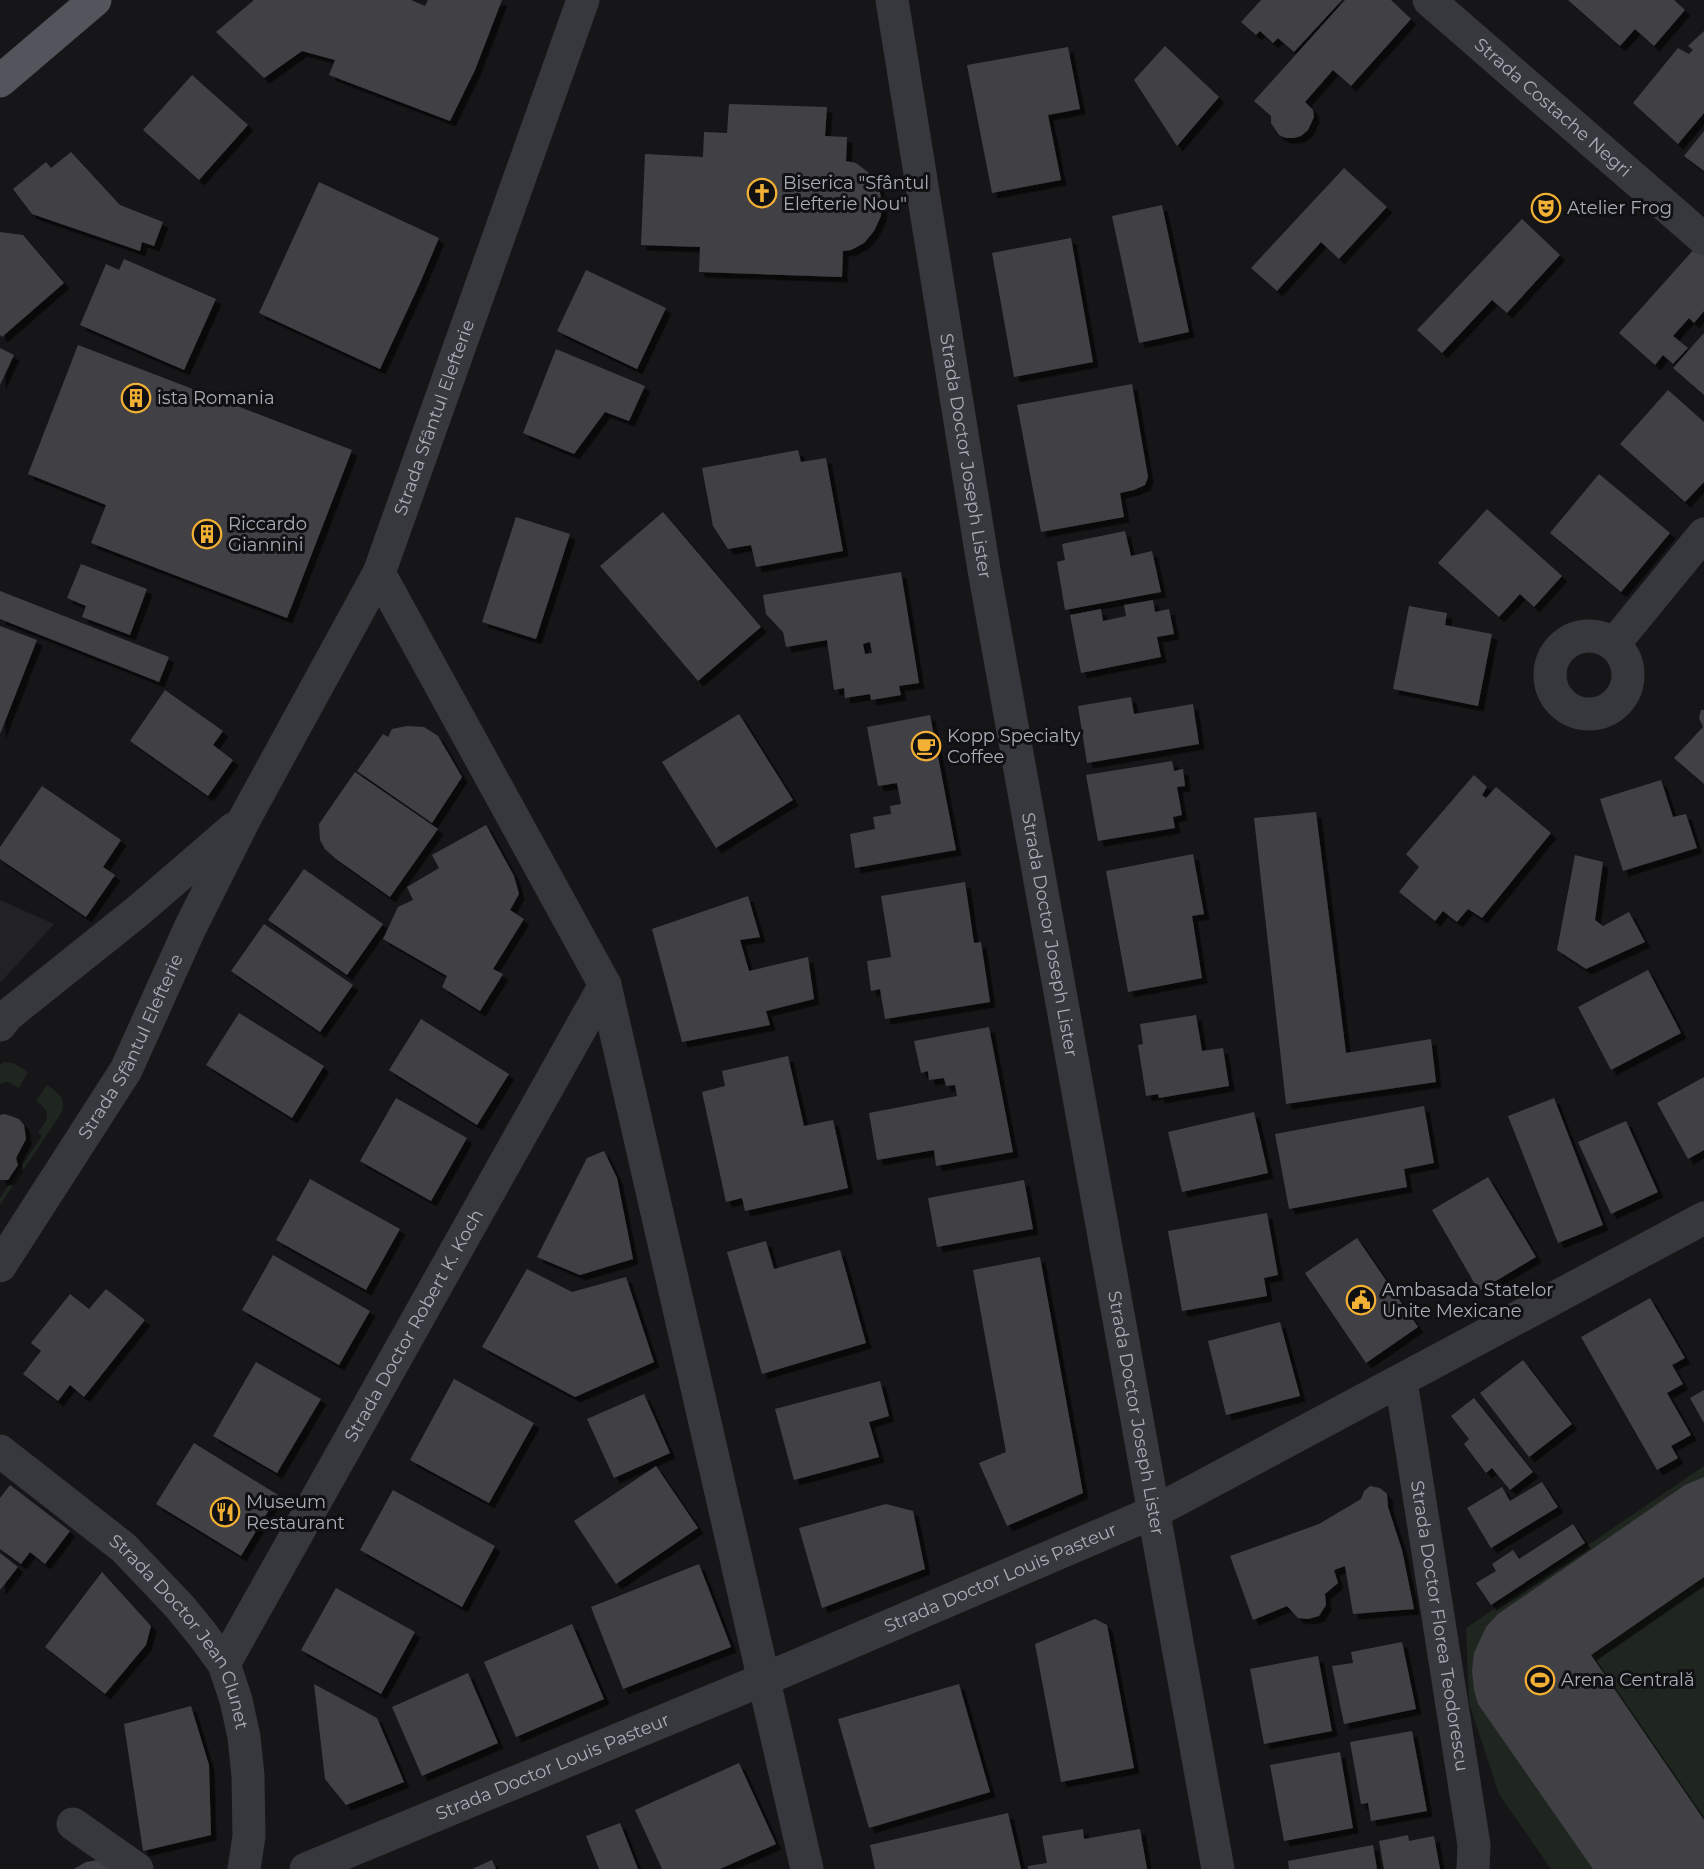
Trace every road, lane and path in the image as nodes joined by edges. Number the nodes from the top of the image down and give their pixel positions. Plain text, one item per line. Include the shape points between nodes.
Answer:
1 (95, 0) edge
2 (583, 0) edge
3 (892, 0) edge
4 (1429, 0) edge
5 (0, 81) edge
6 (1704, 239) edge
7 (1704, 534) edge
8 (379, 573) junction
9 (1614, 644) dead end
10 (245, 818) junction
11 (605, 985) junction
12 (0, 1025) edge
13 (1704, 1218) edge
14 (0, 1266) edge
15 (1401, 1381) junction
16 (0, 1451) edge
17 (1154, 1512) junction
18 (224, 1664) junction
19 (764, 1678) junction
20 (73, 1824) dead end
21 (137, 1869) edge
22 (244, 1869) edge
23 (306, 1869) edge
24 (807, 1869) edge
25 (1218, 1869) edge
26 (1473, 1869) edge

1 - 5 main road
2 - 8 street, Strada Sfântul Elefterie
3 - 17 street, Strada Doctor Joseph Lister via 984,570
4 - 6 street, Strada Costache Negri
7 - 9 street
8 - 10 street, Strada Sfântul Elefterie
8 - 11 street
10 - 12 street, Strada Sfântul Elefterie
10 - 14 street, Strada Sfântul Elefterie via 190,927 126,1071
11 - 18 street, Strada Doctor Robert K. Koch
11 - 19 street
13 - 15 street, Strada Doctor Louis Pasteur
15 - 17 street, Strada Doctor Louis Pasteur
15 - 26 street, Strada Doctor Florea Teodorescu via 1474,1845
16 - 18 street, Strada Doctor Jean Clunet via 124,1548 180,1607
17 - 19 street, Strada Doctor Louis Pasteur
17 - 25 street, Strada Doctor Joseph Lister
18 - 22 street, Strada Doctor Jean Clunet via 244,1737 248,1776 249,1836
19 - 23 street, Strada Doctor Louis Pasteur
19 - 24 street
20 - 21 street

